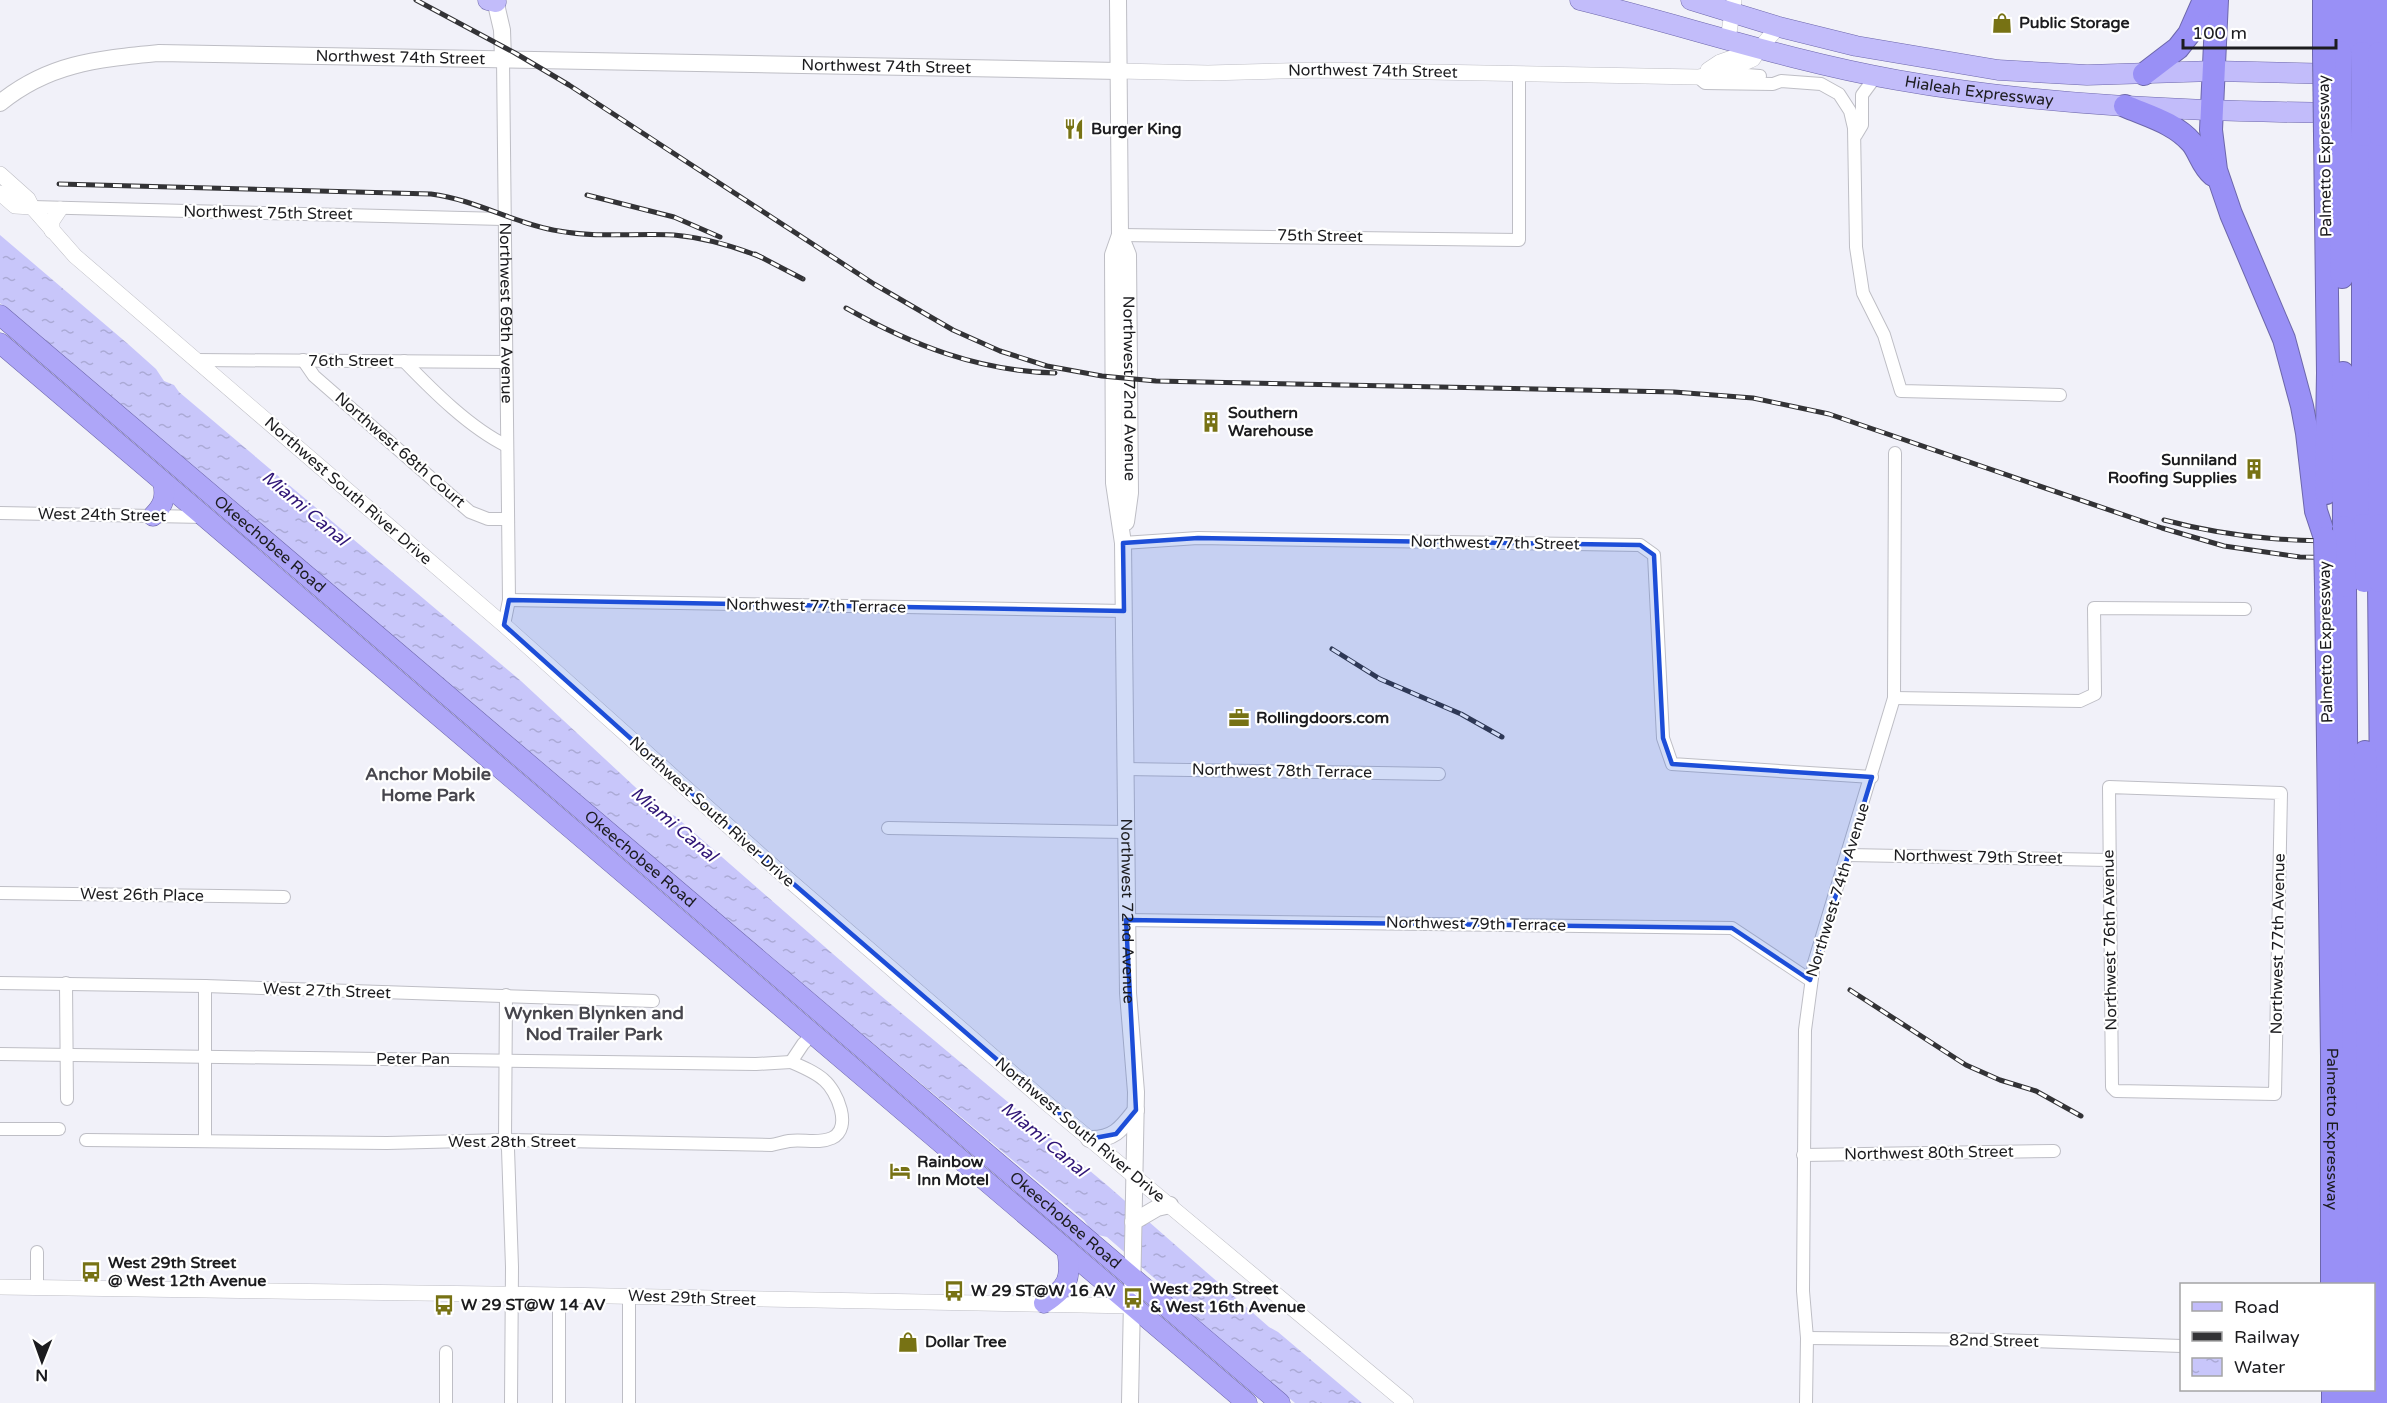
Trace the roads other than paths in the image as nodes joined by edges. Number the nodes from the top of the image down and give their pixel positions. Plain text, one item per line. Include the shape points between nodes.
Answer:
1 (1118, 0) edge
2 (1580, 0) edge
3 (1694, 0) edge
4 (2204, 0) edge
5 (2217, 0) edge
6 (2324, 0) edge
7 (2340, 0) edge
8 (2362, 0) edge
9 (2379, 0) edge
10 (493, 1) edge
11 (1737, 4) edge
12 (1770, 24) junction
13 (1728, 39) junction
14 (1760, 48) junction
15 (2332, 52) junction
16 (2371, 53) junction
17 (503, 59) junction
18 (1119, 70) junction
19 (2214, 72) junction
20 (1519, 73) junction
21 (1708, 74) junction
22 (2144, 74) junction
23 (2387, 75) edge
24 (1876, 76) junction
25 (1781, 81) junction
26 (0, 103) edge
27 (2125, 106) junction
28 (2212, 111) junction
29 (2359, 131) edge
30 (1854, 139) junction
31 (0, 174) edge
32 (2218, 180) junction
33 (0, 193) edge
34 (32, 207) junction
35 (60, 209) junction
36 (503, 219) junction
37 (52, 231) junction
38 (1120, 235) junction
39 (0, 315) edge
40 (0, 343) edge
41 (196, 360) junction
42 (303, 360) junction
43 (404, 361) junction
44 (506, 362) junction
45 (2060, 395) dead end
46 (507, 446) junction
47 (1895, 453) dead end
48 (163, 482) junction
49 (0, 513) edge
50 (153, 516) junction
51 (205, 517) junction
52 (508, 519) junction
53 (2343, 528) junction
54 (254, 532) junction
55 (1123, 543) junction
56 (2353, 584) junction
57 (509, 600) junction
58 (2245, 609) dead end
59 (1124, 611) junction
60 (504, 625) junction
61 (1894, 698) junction
62 (1125, 769) junction
63 (1439, 774) dead end
64 (1872, 777) junction
65 (2281, 793) joint
66 (888, 828) dead end
67 (1125, 832) junction
68 (1848, 855) junction
69 (2108, 860) junction
70 (0, 893) edge
71 (284, 897) dead end
72 (1126, 920) junction
73 (2385, 939) edge
74 (1810, 980) junction
75 (0, 983) edge
76 (66, 983) junction
77 (205, 986) junction
78 (506, 995) junction
79 (653, 1001) dead end
80 (812, 1035) junction
81 (0, 1054) edge
82 (67, 1054) junction
83 (206, 1057) junction
84 (506, 1059) junction
85 (791, 1062) junction
86 (2116, 1090) joint
87 (67, 1099) dead end
88 (1136, 1110) junction
89 (0, 1129) edge
90 (58, 1129) dead end
91 (1089, 1139) junction
92 (86, 1140) dead end
93 (205, 1140) junction
94 (505, 1140) junction
95 (2054, 1151) dead end
96 (1803, 1155) junction
97 (1134, 1175) junction
98 (1162, 1207) junction
99 (1133, 1222) junction
100 (1067, 1250) junction
101 (37, 1252) dead end
102 (1133, 1271) junction
103 (2338, 1283) edge
104 (2369, 1283) edge
105 (0, 1287) edge
106 (37, 1288) junction
107 (512, 1294) junction
108 (559, 1294) junction
109 (629, 1296) junction
110 (1044, 1303) junction
111 (1132, 1306) junction
112 (2386, 1319) edge
113 (1806, 1338) junction
114 (2180, 1346) edge
115 (446, 1352) dead end
116 (2386, 1382) edge
117 (446, 1403) edge
118 (511, 1403) edge
119 (559, 1403) edge
120 (629, 1403) edge
121 (1131, 1403) edge
122 (1247, 1403) edge
123 (1280, 1403) edge
124 (1406, 1403) edge
125 (1806, 1403) edge
126 (2387, 1403) edge

1 - 18 main road, Northwest 72nd Avenue
2 - 13 main road, Hialeah Expressway
3 - 11 main road, Hialeah Expressway
4 - 22 highway via 2189,34 2178,48
5 - 19 highway
6 - 15 highway, Palmetto Expressway
7 - 15 highway
8 - 16 highway
9 - 16 highway, Palmetto Expressway
10 - 17 main road, Northwest 69th Avenue via 502,30
11 - 12 main road, Hialeah Expressway
11 - 13 street
12 - 14 street
12 - 22 main road, Hialeah Expressway via 1880,51 1977,67 2045,73
13 - 14 main road, Hialeah Expressway
14 - 21 street via 1720,62
14 - 24 main road, Hialeah Expressway
15 - 29 highway, Palmetto Expressway, bridge
16 - 29 highway, Palmetto Expressway, bridge
17 - 18 main road, Northwest 74th Street
17 - 26 main road, Northwest 74th Street via 159,53 97,59 47,73
17 - 36 street, Northwest 69th Avenue
18 - 20 street, Northwest 74th Street
18 - 38 main road, Northwest 72nd Avenue
19 - 22 main road, Hialeah Expressway
19 - 23 main road, Hialeah Expressway
19 - 28 highway
20 - 21 street, Northwest 74th Street
20 - 38 street, 75th Street via 1519,240
21 - 25 street, Northwest 74th Street
21 - 25 street, Northwest 74th Street via 1705,83
24 - 27 main road, Hialeah Expressway via 1999,95
24 - 30 street via 1864,91 1862,125
25 - 30 street, Northwest 74th Street via 1816,82 1839,94 1852,114
27 - 28 main road, Hialeah Expressway
27 - 32 highway via 2182,133
28 - 29 main road, Hialeah Expressway
28 - 32 highway
29 - 53 highway, Palmetto Expressway
29 - 53 highway, Palmetto Expressway via 2328,373
30 - 45 street via 1855,232 1863,293 1884,335 1901,391
31 - 34 street, Northwest South River Drive
32 - 53 highway via 2283,339 2307,433 2316,511
33 - 34 street via 15,206
34 - 35 street, Northwest 75th Street
34 - 37 street, Northwest South River Drive
35 - 36 street, Northwest 75th Street
35 - 37 street via 52,221
36 - 44 street, Northwest 69th Avenue
37 - 41 street, Northwest South River Drive via 75,256
38 - 55 main road, Northwest 72nd Avenue via 1128,255 1129,344 1130,493
39 - 54 highway, Okeechobee Road
40 - 48 highway, Okeechobee Road
41 - 42 street, 76th Street
41 - 60 street, Northwest South River Drive
42 - 43 street, 76th Street
42 - 52 street, Northwest 68th Court via 314,376 470,512 488,519
43 - 44 street, 76th Street
43 - 46 street via 489,437
44 - 46 street, Northwest 69th Avenue
46 - 52 street, Northwest 69th Avenue
47 - 61 street, Northwest 74th Avenue
48 - 50 highway via 165,501
48 - 51 highway, Okeechobee Road
49 - 50 street, West 24th Street
50 - 51 street, West 24th Street
51 - 54 highway via 223,519
51 - 80 highway, Okeechobee Road
52 - 57 street, Northwest 69th Avenue
53 - 56 highway, Palmetto Expressway, bridge
53 - 56 highway, Palmetto Expressway, bridge
54 - 102 highway, Okeechobee Road
55 - 59 main road, Northwest 72nd Avenue
55 - 64 street, Northwest 77th Street via 1198,538 1640,545 1654,555 1663,738 1672,764
56 - 73 highway, Palmetto Expressway
56 - 103 highway, Palmetto Expressway via 2332,1056
56 - 104 highway
57 - 59 street, Northwest 77th Terrace
57 - 60 street, Northwest 69th Avenue
58 - 61 street via 2094,608 2095,694 2080,701
59 - 62 main road, Northwest 72nd Avenue
60 - 91 street, Northwest South River Drive via 779,872
61 - 64 street, Northwest 74th Avenue
62 - 63 street, Northwest 78th Terrace
62 - 67 main road, Northwest 72nd Avenue
64 - 68 street, Northwest 74th Avenue
65 - 69 street, Northwest 76th Avenue via 2109,787
65 - 86 street, Northwest 77th Avenue via 2275,1094
66 - 67 street
67 - 72 main road, Northwest 72nd Avenue
68 - 69 street, Northwest 79th Street
68 - 74 street, Northwest 74th Avenue
69 - 86 street, Northwest 76th Avenue via 2112,1087
70 - 71 street, West 26th Place
72 - 74 street, Northwest 79th Terrace via 1732,928
72 - 88 main road, Northwest 72nd Avenue
73 - 112 highway, Palmetto Expressway
74 - 96 street, Northwest 74th Avenue via 1804,1030
75 - 76 street, West 27th Street
76 - 77 street, West 27th Street
76 - 82 street
77 - 78 street, West 27th Street
77 - 83 street
78 - 79 street, West 27th Street
78 - 84 street
80 - 85 street
80 - 100 highway, Okeechobee Road
81 - 82 street, Peter Pan
82 - 83 street, Peter Pan
82 - 87 street
83 - 84 street, Peter Pan
83 - 93 street
84 - 85 street, Peter Pan
84 - 94 street
85 - 94 street, West 28th Street via 826,1081 840,1107 839,1132 831,1138 771,1145
88 - 91 main road via 1116,1134
88 - 97 main road, Northwest 72nd Avenue
89 - 90 street
91 - 97 street, Northwest South River Drive
92 - 93 street, West 28th Street
93 - 94 street, West 28th Street
94 - 107 street
95 - 96 street, Northwest 80th Street
96 - 113 street, Northwest 74th Avenue
97 - 98 street, Northwest South River Drive
97 - 99 main road, Northwest 72nd Avenue
98 - 99 main road
98 - 124 street, Northwest South River Drive
99 - 102 main road, Northwest 72nd Avenue
100 - 110 highway via 1070,1265 1066,1283
100 - 111 highway, Okeechobee Road
101 - 106 street
102 - 111 main road, Northwest 72nd Avenue
102 - 123 highway, Okeechobee Road
105 - 106 street, West 29th Street
106 - 107 street, West 29th Street
107 - 108 street, West 29th Street
107 - 118 street
108 - 109 street, West 29th Street
108 - 119 street
109 - 110 street, West 29th Street
109 - 120 street
110 - 111 street, West 29th Street
111 - 121 main road, Northwest 72nd Avenue
111 - 122 highway, Okeechobee Road
112 - 116 highway, Palmetto Expressway
113 - 114 street, 82nd Street
113 - 125 street, Northwest 74th Avenue
115 - 117 street
116 - 126 highway, Palmetto Expressway

